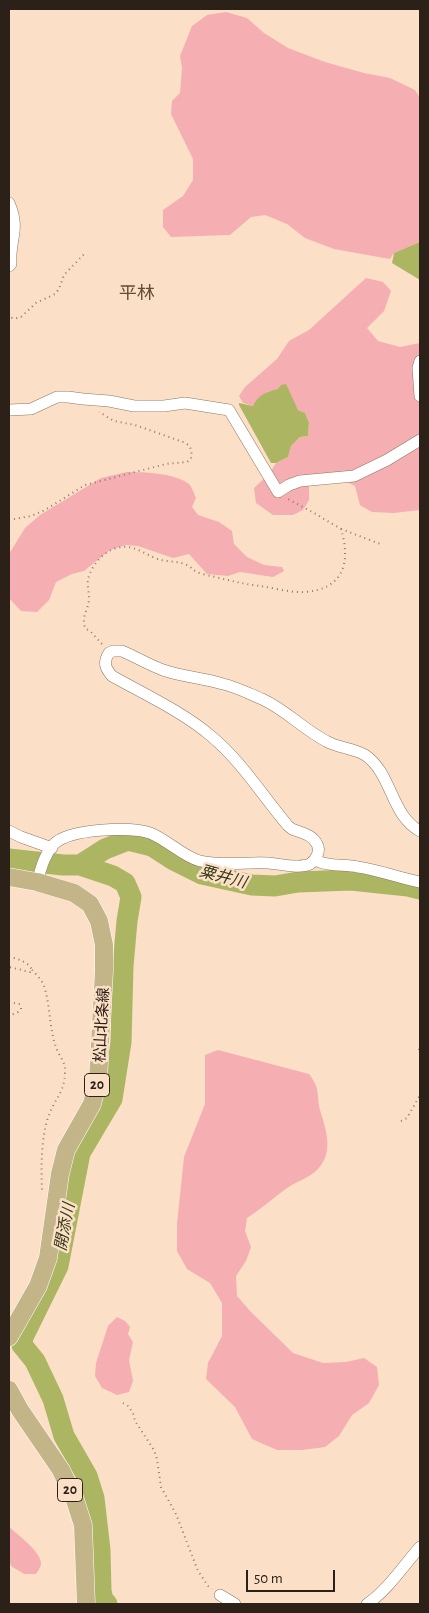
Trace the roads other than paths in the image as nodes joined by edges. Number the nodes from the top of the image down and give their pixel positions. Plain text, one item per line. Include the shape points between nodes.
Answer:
1 (9, 203) edge
2 (9, 266) edge
3 (420, 361) edge
4 (420, 396) edge
5 (9, 410) edge
6 (420, 440) edge
7 (9, 831) edge
8 (420, 831) edge
9 (49, 851) junction
10 (315, 860) junction
11 (9, 877) edge
12 (38, 877) junction
13 (420, 882) edge
14 (9, 1337) edge
15 (9, 1390) edge
16 (420, 1547) edge
17 (220, 1594) road end
18 (86, 1604) edge
19 (235, 1604) edge
20 (367, 1604) edge

1 - 2 street via 15,229
3 - 4 street
5 - 6 street via 31,408 57,397 134,406 185,403 229,410 278,492 300,481 354,476
7 - 9 street
8 - 10 street via 404,817 378,769 363,754 329,743 312,734 284,711 243,691 164,670 122,650 109,653 105,669 112,676 191,721 244,768 284,821 313,838 319,851
9 - 10 street via 55,843 67,838 110,829 130,829 152,834 197,860 300,866
9 - 12 street
10 - 13 street via 322,864 361,867
11 - 12 main road, 松山北条線 / 20
12 - 14 main road, 松山北条線 / 20 via 82,898 90,904 99,921 104,945 101,1048 92,1104 66,1150 48,1258 38,1286
15 - 18 main road, 20 via 61,1470 74,1497 83,1525
16 - 20 street
17 - 19 street

